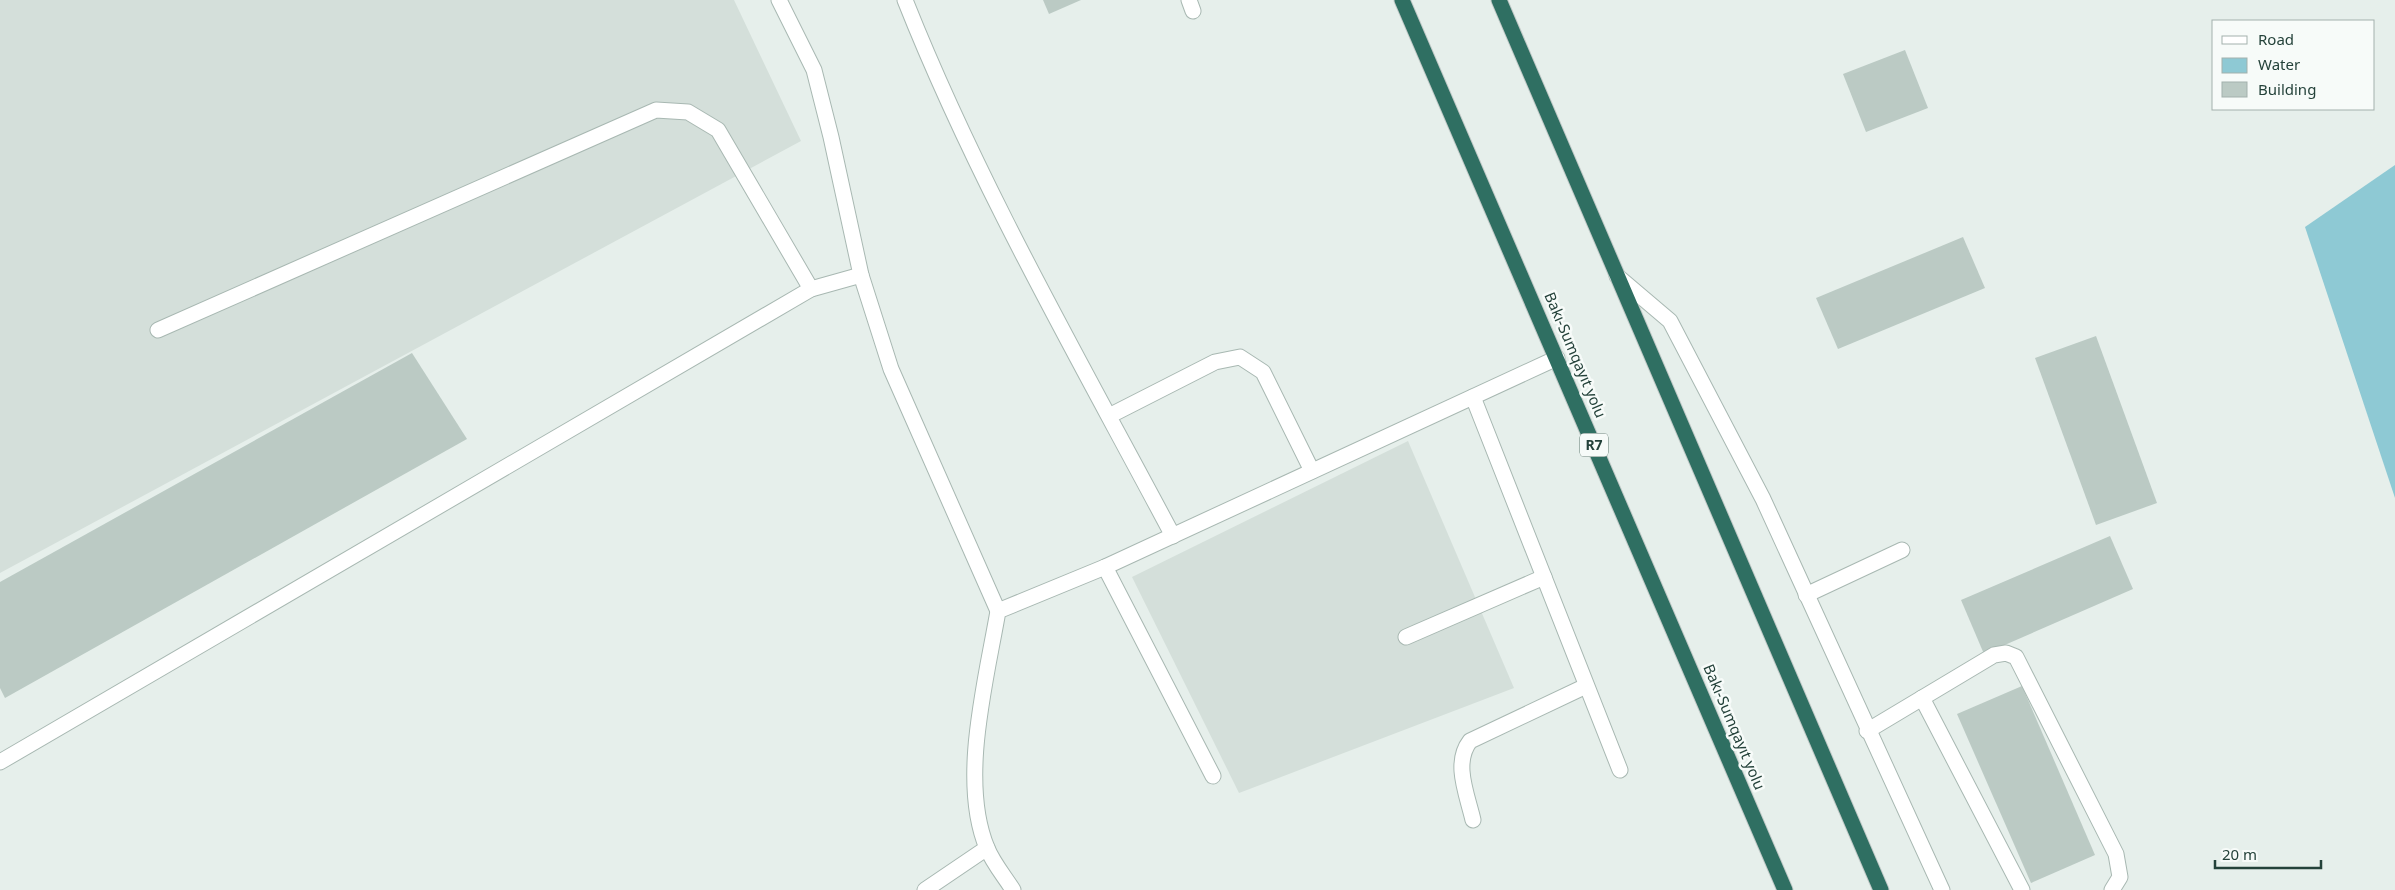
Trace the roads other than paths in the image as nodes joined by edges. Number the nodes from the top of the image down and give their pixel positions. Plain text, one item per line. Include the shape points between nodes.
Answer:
1 (779, 0) edge
2 (905, 0) edge
3 (1402, 0) edge
4 (1499, 0) edge
5 (861, 276) junction
6 (1617, 276) junction
7 (811, 289) junction
8 (158, 330) dead end
9 (1557, 358) junction
10 (1473, 397) junction
11 (1109, 416) junction
12 (1312, 471) junction
13 (1173, 536) junction
14 (1902, 550) dead end
15 (1105, 567) junction
16 (1544, 577) junction
17 (1806, 595) junction
18 (998, 611) junction
19 (1406, 637) dead end
20 (1586, 686) junction
21 (1922, 698) junction
22 (1867, 731) junction
23 (0, 762) edge
24 (1620, 770) dead end
25 (1213, 776) dead end
26 (1473, 820) dead end
27 (987, 848) junction
28 (925, 890) edge
29 (1013, 890) edge
30 (1785, 890) edge
31 (1880, 890) edge
32 (1942, 890) edge
33 (2022, 890) edge
34 (2112, 890) edge

1 - 5 lane via 814,70
2 - 11 lane via 921,42 1012,233
3 - 9 highway, Bakı-Sumqayıt yolu / R7
4 - 6 highway
5 - 7 lane
5 - 18 lane via 891,369
6 - 17 lane via 1670,322 1763,500
6 - 31 highway
7 - 8 lane via 718,130 688,112 656,110
7 - 23 lane
9 - 10 lane
9 - 30 highway, Bakı-Sumqayıt yolu / R7
10 - 12 lane
10 - 16 lane
11 - 12 lane via 1214,362 1240,357 1263,372
11 - 13 lane
12 - 13 lane
13 - 15 lane
14 - 17 lane
15 - 18 lane
15 - 25 lane
16 - 19 lane
16 - 20 lane
17 - 22 lane
18 - 27 lane via 978,734 974,802
20 - 24 lane
20 - 26 lane via 1470,741 1462,751 1460,764
21 - 22 lane
21 - 33 lane
21 - 34 lane via 1994,654 2006,653 2016,658 2116,854 2120,877
22 - 32 lane
27 - 28 lane
27 - 29 lane

